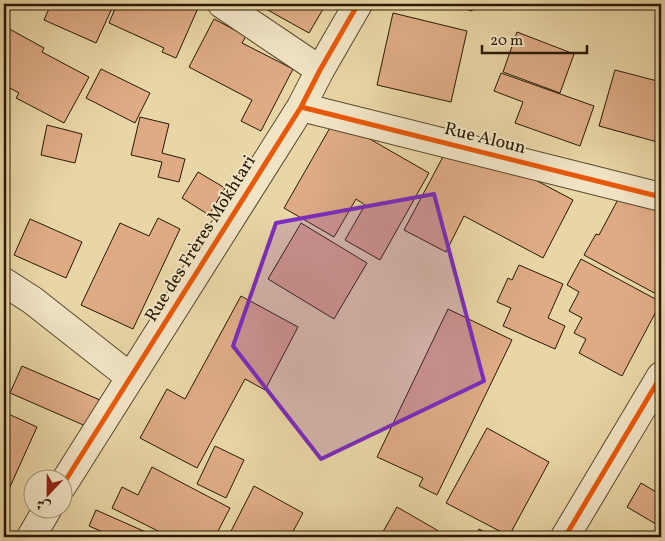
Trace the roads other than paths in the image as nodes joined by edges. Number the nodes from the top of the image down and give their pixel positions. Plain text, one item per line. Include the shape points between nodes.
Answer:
1 (222, 4) edge
2 (358, 4) edge
3 (320, 70) junction
4 (301, 107) junction
5 (661, 198) edge
6 (4, 282) edge
7 (661, 376) edge
8 (130, 377) junction
9 (72, 470) edge
10 (42, 518) edge
11 (31, 537) edge
12 (565, 537) edge

1 - 3 street
2 - 3 street, Rue des Frères Mokhtari
3 - 4 street, Rue des Frères Mokhtari
4 - 5 street, Rue Aloun
4 - 8 street, Rue des Frères Mokhtari
6 - 8 street
7 - 12 street
8 - 9 street, Rue des Frères Mokhtari
10 - 11 street

